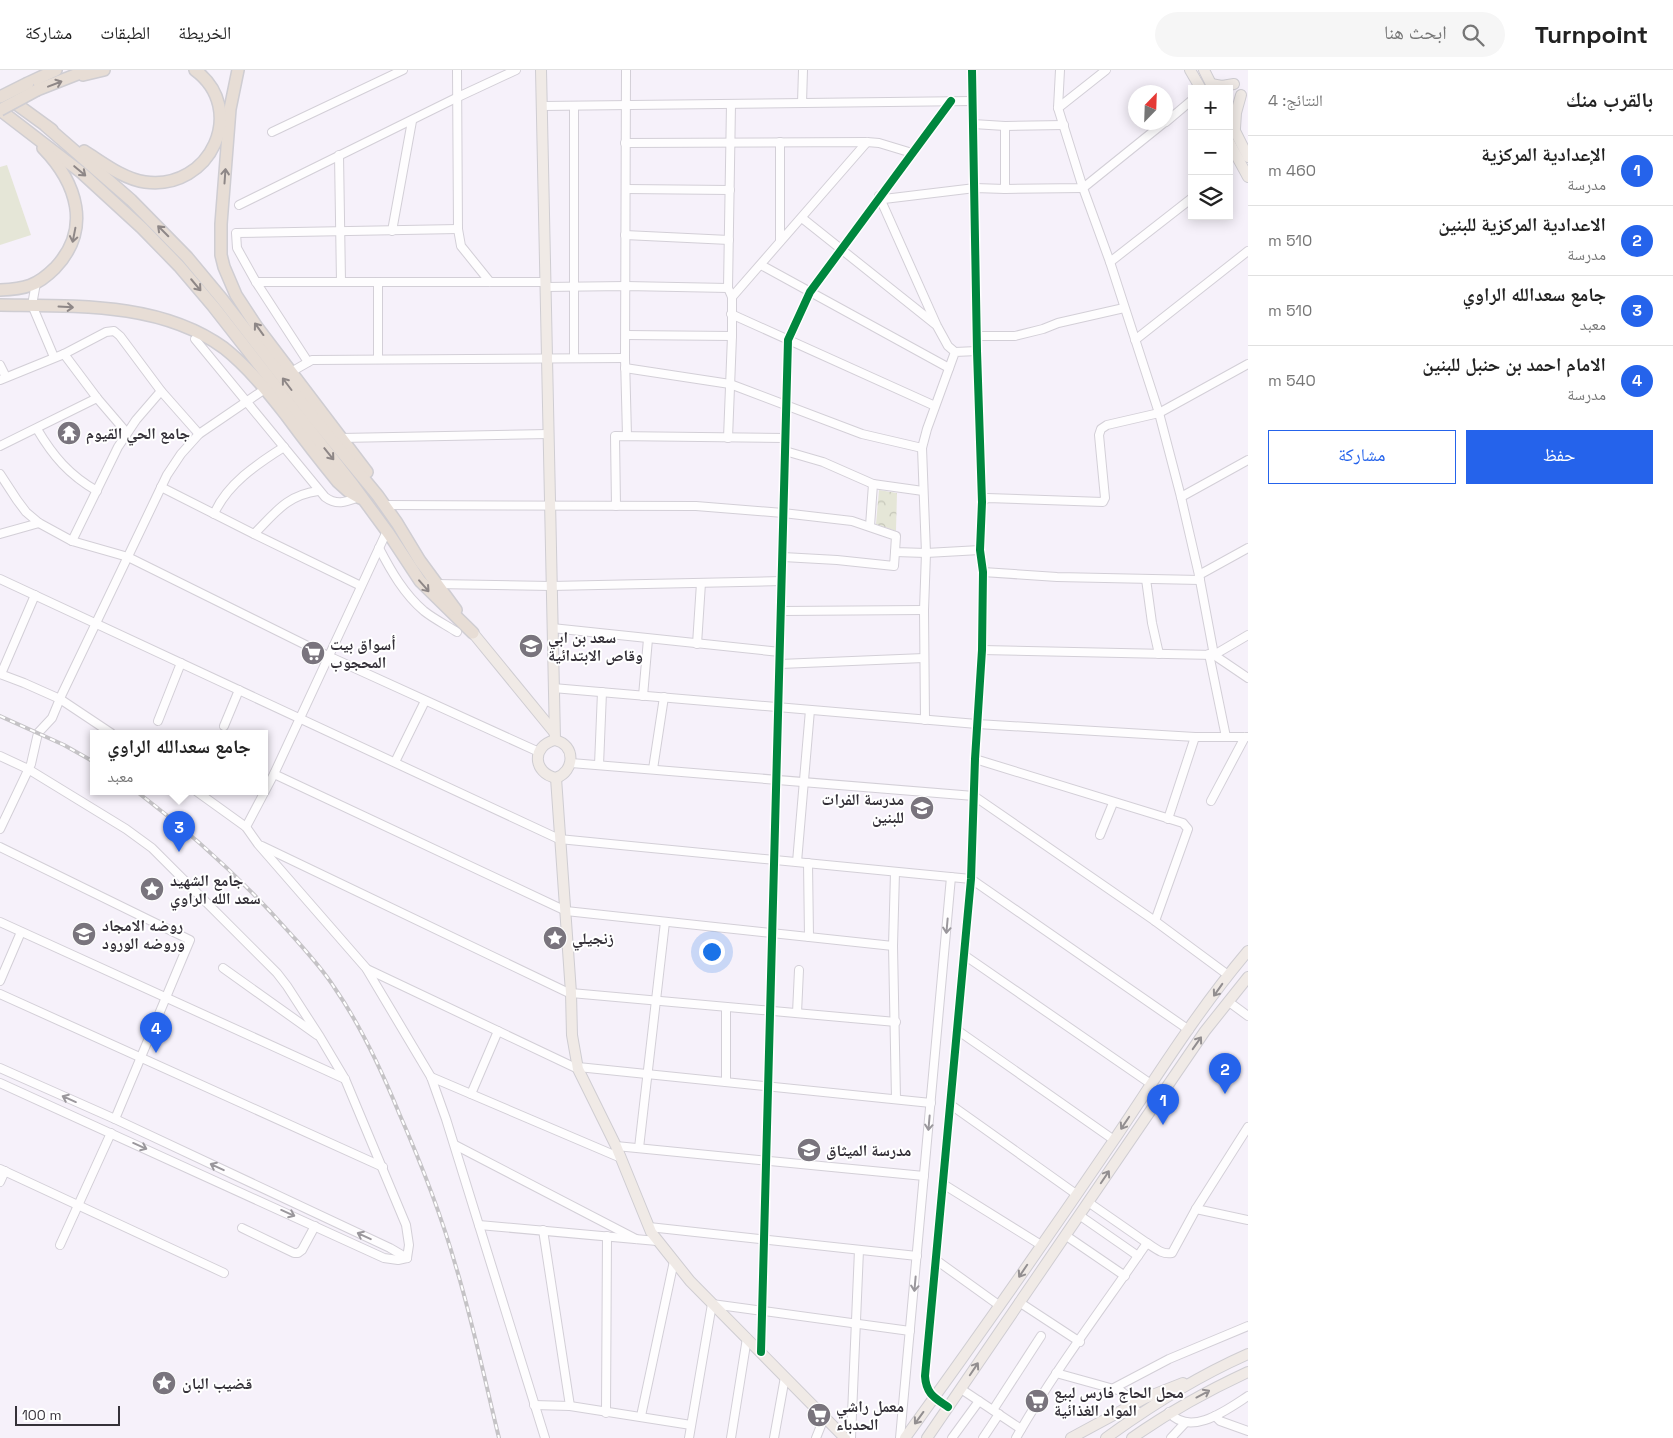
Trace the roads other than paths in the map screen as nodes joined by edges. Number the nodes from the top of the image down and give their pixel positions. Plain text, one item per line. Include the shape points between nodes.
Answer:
1 (56, 70) edge
2 (88, 70) edge
3 (104, 70) edge
4 (195, 70) edge
5 (238, 70) edge
6 (403, 70) edge
7 (457, 70) edge
8 (516, 70) edge
9 (541, 70) edge
10 (626, 70) edge
11 (803, 70) edge
12 (972, 70) edge
13 (1060, 70) edge
14 (1106, 70) edge
15 (1190, 70) edge
16 (1204, 70) edge
17 (74, 77) junction
18 (1234, 84) dead end
19 (1199, 85) edge
20 (1212, 85) edge
21 (1228, 85) edge
22 (0, 91) edge
23 (1240, 95) dead end
24 (0, 97) edge
25 (458, 97) junction
26 (951, 101) junction
27 (973, 101) junction
28 (802, 103) junction
29 (1188, 103) edge
30 (731, 104) junction
31 (625, 105) junction
32 (542, 106) junction
33 (574, 106) junction
34 (1058, 108) junction
35 (0, 110) edge
36 (1173, 115) edge
37 (15, 120) junction
38 (412, 120) junction
39 (973, 124) junction
40 (1064, 125) junction
41 (46, 126) junction
42 (1005, 126) junction
43 (1233, 127) edge
44 (1155, 130) edge
45 (1235, 131) junction
46 (272, 132) dead end
47 (625, 142) junction
48 (731, 142) junction
49 (780, 142) junction
50 (867, 142) junction
51 (1233, 149) edge
52 (912, 153) junction
53 (339, 155) junction
54 (1248, 157) edge
55 (1248, 177) edge
56 (975, 188) junction
57 (1083, 188) junction
58 (626, 189) junction
59 (1006, 189) junction
60 (730, 190) junction
61 (880, 196) junction
62 (1188, 201) edge
63 (239, 205) dead end
64 (802, 218) junction
65 (458, 229) junction
66 (392, 230) junction
67 (340, 232) junction
68 (625, 235) junction
69 (729, 240) junction
70 (780, 241) junction
71 (841, 248) junction
72 (1248, 251) edge
73 (1110, 262) junction
74 (761, 265) junction
75 (256, 282) junction
76 (341, 282) junction
77 (378, 282) junction
78 (490, 282) junction
79 (36, 283) junction
80 (545, 285) junction
81 (626, 286) junction
82 (574, 288) junction
83 (728, 288) junction
84 (0, 290) edge
85 (810, 292) junction
86 (732, 298) junction
87 (0, 305) edge
88 (32, 306) junction
89 (1124, 308) junction
90 (731, 314) junction
91 (937, 326) junction
92 (626, 335) junction
93 (732, 336) junction
94 (978, 336) junction
95 (195, 339) dead end
96 (788, 340) junction
97 (1135, 340) junction
98 (977, 351) junction
99 (955, 352) junction
100 (64, 354) junction
101 (54, 357) junction
102 (378, 358) junction
103 (547, 358) junction
104 (574, 358) junction
105 (625, 358) junction
106 (308, 362) junction
107 (1248, 364) edge
108 (0, 365) edge
109 (625, 368) junction
110 (949, 368) junction
111 (270, 370) junction
112 (291, 372) junction
113 (3, 379) edge
114 (730, 384) junction
115 (265, 389) junction
116 (161, 391) junction
117 (97, 398) junction
118 (246, 401) junction
119 (787, 406) junction
120 (935, 406) junction
121 (1159, 413) junction
122 (37, 429) junction
123 (127, 433) junction
124 (199, 434) junction
125 (548, 434) junction
126 (627, 436) junction
127 (342, 438) junction
128 (728, 438) junction
129 (785, 438) junction
130 (0, 446) edge
131 (284, 447) junction
132 (922, 448) junction
133 (785, 451) junction
134 (1248, 460) edge
135 (0, 474) edge
136 (873, 484) junction
137 (161, 487) junction
138 (96, 491) junction
139 (318, 491) junction
140 (923, 492) junction
141 (1181, 497) junction
142 (363, 500) junction
143 (381, 501) junction
144 (982, 502) junction
145 (550, 506) junction
146 (616, 506) junction
147 (783, 512) junction
148 (214, 514) junction
149 (39, 523) junction
150 (870, 526) junction
151 (386, 531) junction
152 (0, 534) edge
153 (254, 534) junction
154 (72, 541) junction
155 (379, 548) junction
156 (1248, 548) edge
157 (980, 550) junction
158 (895, 552) junction
159 (926, 553) junction
160 (128, 557) junction
161 (782, 557) junction
162 (983, 572) junction
163 (1199, 578) junction
164 (0, 579) edge
165 (1146, 579) junction
166 (782, 581) junction
167 (701, 583) junction
168 (436, 584) junction
169 (361, 586) junction
170 (551, 586) junction
171 (35, 595) junction
172 (924, 610) junction
173 (781, 611) junction
174 (96, 624) junction
175 (552, 628) junction
176 (457, 632) dead end
177 (473, 633) junction
178 (1248, 635) edge
179 (648, 639) junction
180 (697, 644) junction
181 (982, 650) junction
182 (780, 652) junction
183 (1159, 654) junction
184 (1211, 654) junction
185 (328, 656) junction
186 (924, 658) junction
187 (181, 663) junction
188 (780, 664) junction
189 (1, 674) edge
190 (1248, 678) edge
191 (554, 688) junction
192 (239, 690) junction
193 (602, 692) junction
194 (643, 696) junction
195 (664, 697) junction
196 (60, 699) junction
197 (425, 701) junction
198 (778, 707) junction
199 (810, 710) junction
200 (299, 718) junction
201 (158, 720) dead end
202 (925, 720) junction
203 (977, 724) junction
204 (224, 726) dead end
205 (106, 730) edge
206 (554, 736) junction
207 (1196, 737) junction
208 (1226, 737) junction
209 (1246, 737) edge
210 (539, 752) junction
211 (0, 756) edge
212 (975, 759) junction
213 (395, 762) junction
214 (571, 762) junction
215 (598, 765) junction
216 (28, 770) junction
217 (653, 770) junction
218 (274, 774) junction
219 (556, 778) junction
220 (777, 780) junction
221 (804, 782) junction
222 (268, 785) edge
223 (202, 795) edge
224 (263, 795) edge
225 (974, 796) junction
226 (1211, 801) dead end
227 (1113, 803) junction
228 (1168, 819) junction
229 (246, 827) junction
230 (0, 829) edge
231 (1100, 834) dead end
232 (559, 839) junction
233 (258, 844) junction
234 (0, 847) edge
235 (774, 860) junction
236 (797, 862) junction
237 (808, 863) junction
238 (895, 872) junction
239 (951, 877) junction
240 (971, 879) junction
241 (566, 911) junction
242 (1155, 921) junction
243 (0, 922) edge
244 (665, 922) junction
245 (21, 932) junction
246 (773, 933) junction
247 (809, 937) junction
248 (893, 946) junction
249 (1248, 951) edge
250 (964, 955) junction
251 (223, 968) dead end
252 (366, 968) junction
253 (799, 970) dead end
254 (1228, 975) junction
255 (1248, 977) edge
256 (0, 981) edge
257 (0, 994) edge
258 (571, 994) junction
259 (166, 998) junction
260 (656, 1000) junction
261 (1229, 1002) junction
262 (726, 1007) junction
263 (770, 1011) junction
264 (797, 1013) junction
265 (1248, 1016) edge
266 (896, 1022) junction
267 (957, 1030) junction
268 (1189, 1030) junction
269 (498, 1031) junction
270 (320, 1037) junction
271 (141, 1058) junction
272 (0, 1068) edge
273 (578, 1068) junction
274 (647, 1074) junction
275 (431, 1077) junction
276 (345, 1080) junction
277 (726, 1082) junction
278 (0, 1083) edge
279 (1151, 1084) junction
280 (768, 1086) junction
281 (471, 1094) junction
282 (896, 1100) junction
283 (931, 1103) junction
284 (950, 1105) junction
285 (115, 1119) junction
286 (1248, 1127) edge
287 (111, 1133) junction
288 (1114, 1140) junction
289 (454, 1145) junction
290 (616, 1146) junction
291 (639, 1148) junction
292 (621, 1158) junction
293 (766, 1161) junction
294 (383, 1167) junction
295 (3, 1170) edge
296 (924, 1176) junction
297 (0, 1182) edge
298 (943, 1184) junction
299 (1076, 1194) junction
300 (1088, 1202) junction
301 (78, 1206) junction
302 (1196, 1209) junction
303 (1079, 1215) junction
304 (323, 1217) junction
305 (1248, 1220) edge
306 (479, 1224) junction
307 (317, 1226) junction
308 (649, 1227) junction
309 (242, 1228) dead end
310 (543, 1230) junction
311 (1065, 1235) junction
312 (607, 1236) junction
313 (636, 1239) junction
314 (764, 1240) junction
315 (658, 1241) junction
316 (1148, 1242) junction
317 (60, 1245) dead end
318 (1041, 1245) junction
319 (859, 1250) junction
320 (917, 1256) junction
321 (1138, 1256) junction
322 (407, 1258) junction
323 (936, 1260) junction
324 (674, 1261) junction
325 (224, 1273) dead end
326 (1125, 1276) junction
327 (1019, 1302) junction
328 (712, 1304) junction
329 (1000, 1306) junction
330 (763, 1311) junction
331 (856, 1324) junction
332 (1248, 1326) edge
333 (910, 1331) junction
334 (1041, 1336) dead end
335 (747, 1338) junction
336 (1080, 1342) junction
337 (761, 1352) junction
338 (1248, 1354) edge
339 (1248, 1372) edge
340 (1056, 1373) junction
341 (784, 1377) junction
342 (1201, 1378) junction
343 (961, 1389) junction
344 (1112, 1389) junction
345 (1248, 1396) edge
346 (934, 1397) junction
347 (979, 1401) junction
348 (1133, 1404) junction
349 (534, 1405) junction
350 (570, 1406) junction
351 (948, 1408) junction
352 (996, 1412) junction
353 (1169, 1412) junction
354 (606, 1413) junction
355 (1139, 1415) junction
356 (641, 1416) junction
357 (1215, 1416) junction
358 (824, 1418) junction
359 (1185, 1422) junction
360 (691, 1425) junction
361 (1021, 1428) junction
362 (1248, 1431) edge
363 (545, 1438) edge
364 (690, 1438) edge
365 (731, 1438) edge
366 (774, 1438) edge
367 (816, 1438) edge
368 (845, 1438) edge
369 (851, 1438) edge
370 (900, 1438) edge
371 (905, 1438) edge
372 (927, 1438) edge
373 (952, 1438) edge
374 (982, 1438) edge
375 (1016, 1438) edge
376 (1071, 1438) edge
377 (1106, 1438) edge
378 (1132, 1438) edge
379 (1171, 1438) edge

1 - 24 highway, bridge
2 - 17 highway
3 - 17 highway
4 - 41 highway via 216,96 220,121 208,157 181,179 163,183 132,178
111 -> 5 highway via 257,327 236,295 221,255 230,109
6 - 46 street
7 - 25 street
8 - 25 street
9 - 32 main road
10 - 31 street
11 - 28 street
12 - 27 street
13 - 34 street
14 - 34 street
15 - 19 main road
16 - 20 main road
35 -> 17 highway, bridge via 37,90
18 - 21 main road
22 - 41 highway
23 - 45 main road
25 - 38 street
25 - 65 street
26 - 27 street
26 - 28 street
26 - 52 street
27 - 39 street
28 - 30 street
29 - 36 street
30 - 31 street
30 - 48 street
31 - 33 street
31 - 47 street
32 - 33 street
32 - 80 main road
33 - 82 street
34 - 40 street
35 - 37 highway
37 -> 79 highway via 52,157 63,173 73,194 76,211 76,234 72,246 45,278
37 -> 111 highway via 82,173 155,241
38 - 53 street
38 - 66 street
39 - 42 street
39 - 56 street
40 - 42 street
40 - 57 street
111 -> 41 highway via 222,299 171,239
42 - 59 street
43 - 45 main road
44 - 57 street
45 - 54 main road
47 - 48 street
47 - 58 street
48 - 49 street
48 - 60 street
49 - 50 street
49 - 70 street
50 - 52 street
50 - 64 street
51 - 55 main road
52 - 61 street
53 - 63 street
53 - 67 street
56 - 59 street
56 - 61 street via 884,200
56 - 94 street
57 - 59 street
57 - 73 street
58 - 60 street
58 - 68 street
60 - 69 street
61 - 71 street
61 - 91 street
62 - 73 street
64 - 70 street
64 - 71 street
65 - 66 street
65 - 78 street via 461,246
66 - 67 street
67 - 75 street via 236,234 237,248
67 - 76 street
68 - 69 street
68 - 81 street
69 - 83 street
70 - 74 street
71 - 85 street
71 - 91 street
72 - 97 street
73 - 89 street
74 - 85 street
74 - 86 street
75 - 76 street
75 - 106 street
76 - 77 street
77 - 78 street
77 - 102 street
78 - 80 street
79 - 84 highway via 20,290
79 - 88 street
80 - 82 street
80 - 103 main road
81 - 82 street
81 - 83 street
81 - 92 street
82 - 104 street
83 - 86 street
85 - 96 street
85 - 110 street
86 - 90 street
87 - 88 highway
88 - 101 street
88 -> 111 highway via 108,309 154,316 196,331 240,363
89 - 94 street via 1015,336
89 - 97 street
90 - 93 street
90 - 96 street
91 - 99 street
92 - 93 street
92 - 105 street
93 - 114 street
94 - 98 street
95 - 118 street
96 - 119 street
96 - 120 street
97 - 121 street
98 - 99 street
98 - 144 street
99 - 110 street
100 - 101 street
100 - 116 street via 114,331
100 - 117 street
101 - 113 street
102 - 103 street
102 - 106 street
103 - 104 street
103 - 125 main road
104 - 105 street
105 - 109 street
106 - 112 street
107 - 121 street
108 - 113 street
109 - 114 street
109 - 126 street
110 - 120 street
111 - 112 highway
111 - 115 highway
111 -> 142 highway
143 -> 111 highway
112 - 127 highway
114 - 119 street
114 - 128 street
115 - 118 street
115 - 142 highway via 338,482
116 - 123 street
116 - 124 street
117 - 122 street
117 - 123 street
118 - 124 street
118 - 131 street
119 - 129 street
119 - 132 street via 862,434
120 - 132 street
121 - 141 street
121 - 144 street via 1101,429 1103,502 987,498
122 - 130 street
122 - 138 street via 66,469
123 - 138 street
124 - 137 street via 174,464
125 - 127 street
125 - 145 main road
126 - 128 street
126 - 146 street via 615,436
127 - 143 highway via 362,464
128 - 129 street
129 - 133 street
131 - 139 street
131 - 148 street via 238,480 218,502
132 - 140 street
133 - 136 street via 823,462
133 - 147 street
134 - 141 street
135 - 149 street via 16,500
136 - 140 street
136 - 150 street
137 - 148 street
137 - 160 street
138 - 154 street
139 - 142 street via 336,504
139 - 153 street via 294,496
140 - 159 street
141 - 163 street
142 - 151 highway
143 - 145 street
143 - 168 highway
144 - 157 street
145 - 146 street
145 - 170 main road
146 - 147 street via 696,506
147 - 150 street
147 - 161 street
148 - 153 street
149 - 152 street
149 - 154 street
150 - 158 street via 896,536
151 - 155 street
151 -> 177 highway via 424,586
153 - 169 street
154 - 160 street
155 - 169 street
155 - 176 street via 406,593 424,612
156 - 163 street
157 - 159 street
157 - 162 street
158 - 159 street
158 - 161 street via 894,566
159 - 172 street
160 - 174 street
160 - 185 street
161 - 166 street
162 - 165 street
162 - 181 street
163 - 165 street
163 - 184 street
164 - 171 street
165 - 183 street
166 - 167 street
166 - 173 street
167 - 170 street
167 - 180 street
168 - 170 street
168 - 177 highway
169 - 185 street
170 - 175 main road
171 - 174 street
171 - 189 street
172 - 173 street
172 - 186 street
173 - 182 street
174 - 187 street
174 - 196 street
175 - 179 street
175 - 191 main road
177 - 206 main road
178 - 184 street
179 - 180 street
179 - 194 street
180 - 182 street
181 - 183 street
181 - 203 street
182 - 188 street
183 - 184 street
184 - 190 street
184 - 208 street
185 - 197 street
185 - 200 street
186 - 188 street
186 - 202 street
187 - 192 street
187 - 201 street
188 - 198 street
189 - 196 street
191 - 193 street
191 - 206 main road
192 - 200 street
192 - 204 street
193 - 194 street
193 - 215 street
194 - 195 street
195 - 198 street
195 - 217 street
196 - 205 street
196 - 216 street via 52,718 38,733
197 - 210 street
197 - 213 street
198 - 199 street
198 - 220 street
199 - 202 street
199 - 221 street
200 - 213 street
200 - 218 street
202 - 203 street
203 - 207 street
203 - 212 street
206 - 210 main road
206 - 214 main road via 569,750
207 - 208 street
207 - 228 street
208 - 209 street
209 - 226 street
210 - 219 main road via 541,769
211 - 216 street
212 - 225 street
212 - 227 street
213 - 232 street
214 - 215 street
214 - 219 main road via 566,772
215 - 217 street
216 - 230 street
216 - 270 street via 126,829 164,859 277,973
217 - 220 street
218 - 222 street
218 - 241 street
219 - 232 main road
220 - 221 street
220 - 235 street
221 - 225 street
221 - 236 street
223 - 229 street
224 - 229 street
225 - 240 street
225 - 242 street
227 - 228 street
227 - 231 street
228 - 242 street via 1188,829
229 - 233 street
232 - 235 street
232 - 241 main road
233 - 252 street
233 - 258 street
234 - 259 street via 190,940
235 - 236 street
235 - 246 street
236 - 237 street
237 - 238 street
237 - 247 street
238 - 239 street
238 - 248 street
239 - 240 street
239 -> 283 street
240 - 250 street
240 - 268 street
241 - 244 street
241 - 258 main road
242 - 254 street
243 - 245 street
244 - 246 street
244 - 260 street
245 - 256 street
245 - 259 street
246 - 247 street
246 - 263 street
247 - 248 street
248 - 266 street
249 - 254 main road
250 - 267 street
250 - 279 street
251 - 270 street
252 - 269 street
252 - 275 street
253 - 264 street
254 -> 268 main road
255 - 261 main road
257 - 271 street
258 - 260 street
258 - 273 main road via 572,1035
259 - 271 street
259 - 276 street
260 - 262 street
260 - 274 street
261 - 265 street
300 -> 261 main road via 1205,1031
262 - 263 street
262 - 277 street
263 - 264 street
263 - 280 street
264 - 266 street
266 - 282 street
267 - 284 street
267 - 288 street
268 - 279 main road
269 - 273 street
269 - 281 street
270 - 276 street
271 - 285 street
271 - 294 street
285 -> 272 street
273 - 274 street
273 - 290 main road
274 - 277 street
274 - 291 street
275 - 281 street
275 - 289 street
276 - 294 street
277 - 280 street
278 - 287 street
279 -> 288 main road
280 - 282 street
280 - 293 street
281 - 292 street
282 - 283 street
283 -> 296 street
284 - 298 street
284 - 299 street
304 -> 285 street
286 - 302 street
287 - 301 street
287 -> 307 street
288 - 299 main road
289 - 306 street
289 - 313 street
290 - 291 street
290 - 292 main road
291 - 293 street
292 - 308 main road
293 - 296 street
293 - 314 street
294 - 322 street via 406,1225
295 - 297 street
295 - 301 street
296 - 320 street
298 - 318 street
298 - 323 street
299 - 318 main road
300 - 303 main road
300 - 316 street
301 - 317 street
301 - 325 street
302 - 305 street
302 - 316 street via 1172,1252 1161,1252
303 - 311 main road
303 - 321 street
304 - 307 street
322 -> 304 street
306 - 310 street
306 - 349 street
307 - 309 street via 298,1253
307 - 322 street via 384,1258
308 - 314 street
308 - 315 main road
310 - 312 street
310 - 350 street
311 - 326 street
311 - 327 main road
312 - 313 street
312 - 354 street
313 - 315 street
314 - 319 street
314 - 330 street
315 - 324 main road
316 - 321 street
318 -> 329 main road
319 - 320 street
319 - 331 street
320 -> 333 street
321 - 326 street
323 - 329 street
323 - 346 street via 926,1376 927,1388
324 - 328 main road
324 - 356 street
326 - 336 street
327 - 336 street
343 -> 327 main road
328 - 330 street
328 - 335 main road
328 - 360 street
329 - 346 main road
330 - 331 street
330 - 337 street
331 - 333 street
331 - 369 street
332 - 344 street via 1163,1362
333 - 370 street
334 - 352 street
335 - 337 main road
335 - 365 street
336 - 340 street
337 - 341 main road
338 - 342 main road
353 -> 339 main road
340 - 344 street
340 - 361 street
341 - 358 main road
341 - 366 street
342 - 348 main road
342 - 355 main road
343 - 347 street
343 - 351 main road
344 - 348 street via 1124,1393
345 - 357 street
346 - 351 street
346 -> 371 main road
347 - 352 street
347 - 373 street
348 - 355 street
348 - 376 main road
349 - 350 street
349 - 363 street
350 - 354 street
351 - 372 main road
352 - 361 street
352 - 374 street
353 - 359 street
353 - 378 main road
354 - 356 street
355 - 377 main road
356 - 360 street
357 - 359 street
357 - 362 street
358 - 367 street
358 - 368 main road
359 - 379 street
360 - 364 street
361 - 375 street

